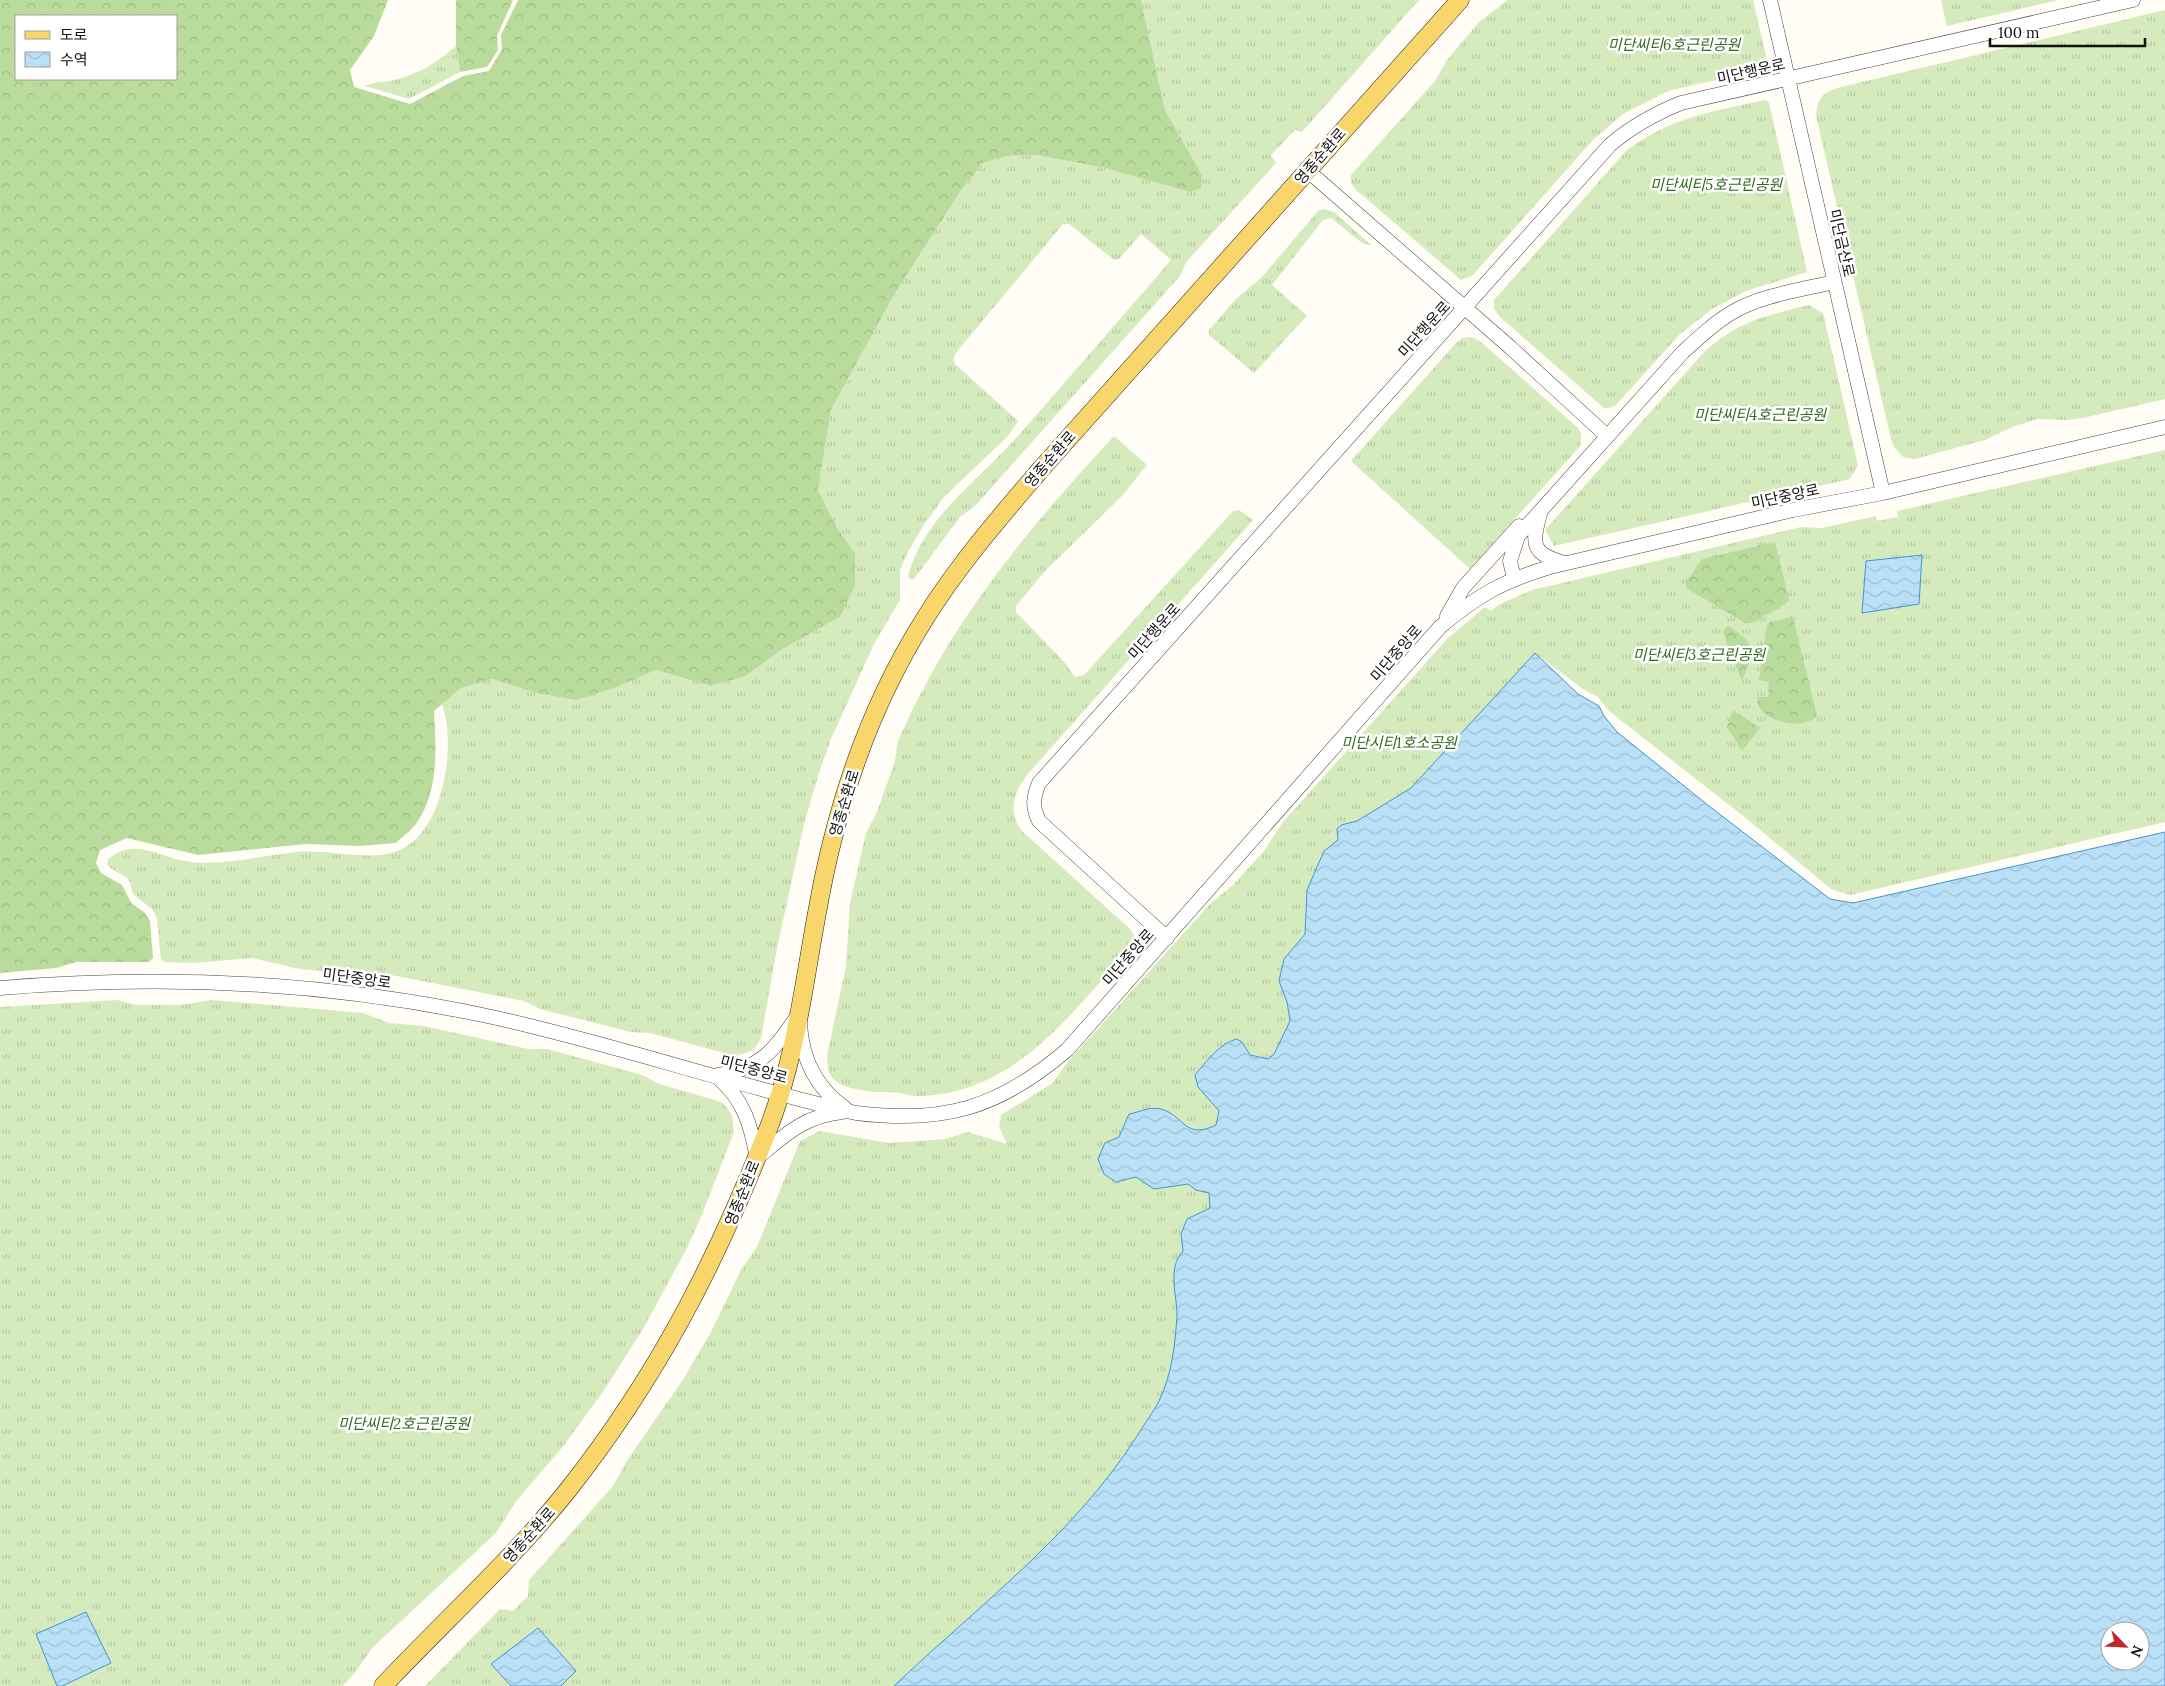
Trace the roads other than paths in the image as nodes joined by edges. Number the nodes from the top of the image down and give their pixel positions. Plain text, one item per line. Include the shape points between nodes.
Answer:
1 (1460, 0) edge
2 (1770, 0) edge
3 (2133, 0) edge
4 (1788, 79) junction
5 (1307, 170) junction
6 (1834, 282) junction
7 (1466, 308) junction
8 (2165, 428) edge
9 (1608, 436) junction
10 (1883, 493) junction
11 (1542, 508) junction
12 (1566, 563) junction
13 (1514, 578) junction
14 (1440, 627) junction
15 (1166, 938) junction
16 (0, 988) edge
17 (799, 1014) junction
18 (715, 1075) junction
19 (780, 1093) junction
20 (850, 1112) junction
21 (757, 1158) junction
22 (384, 1686) edge

1 - 5 main road, 영종순환로
2 - 4 street, 미단금산로
3 - 4 street, 미단행운로
4 - 6 street, 미단금산로
4 - 7 street, 미단행운로 via 1680,103 1629,129 1592,165
5 - 7 street
5 - 17 main road, 영종순환로 via 996,522 923,621 872,721 849,780 818,902
6 - 9 street via 1760,300 1732,312 1683,352
6 - 10 street, 미단금산로
7 - 9 street
7 - 15 street, 미단행운로 via 1040,783 1033,798 1039,821
8 - 10 street, 미단중앙로
9 - 11 street
10 - 12 street, 미단중앙로 via 1793,510
11 - 12 street via 1534,535 1536,547 1542,554
11 - 13 street via 1514,545 1510,560
11 - 14 street via 1517,528 1463,588
12 - 13 street, 미단중앙로
13 - 14 street, 미단중앙로 via 1485,592
14 - 15 street, 미단중앙로
15 - 20 street, 미단중앙로 via 1067,1050 1015,1088 957,1112 925,1117 892,1118
16 - 18 street, 미단중앙로 via 156,980 319,989 490,1017
17 - 18 street via 777,1046 764,1058 742,1070
17 - 19 main road, 영종순환로
17 - 20 street via 801,1036 811,1070 820,1086
18 - 19 street, 미단중앙로
18 - 21 street via 734,1094 748,1116
19 - 20 street, 미단중앙로
19 - 21 main road, 영종순환로
20 - 21 street via 808,1120 782,1136
21 - 22 main road, 영종순환로 via 690,1306 647,1380 597,1452 520,1546

